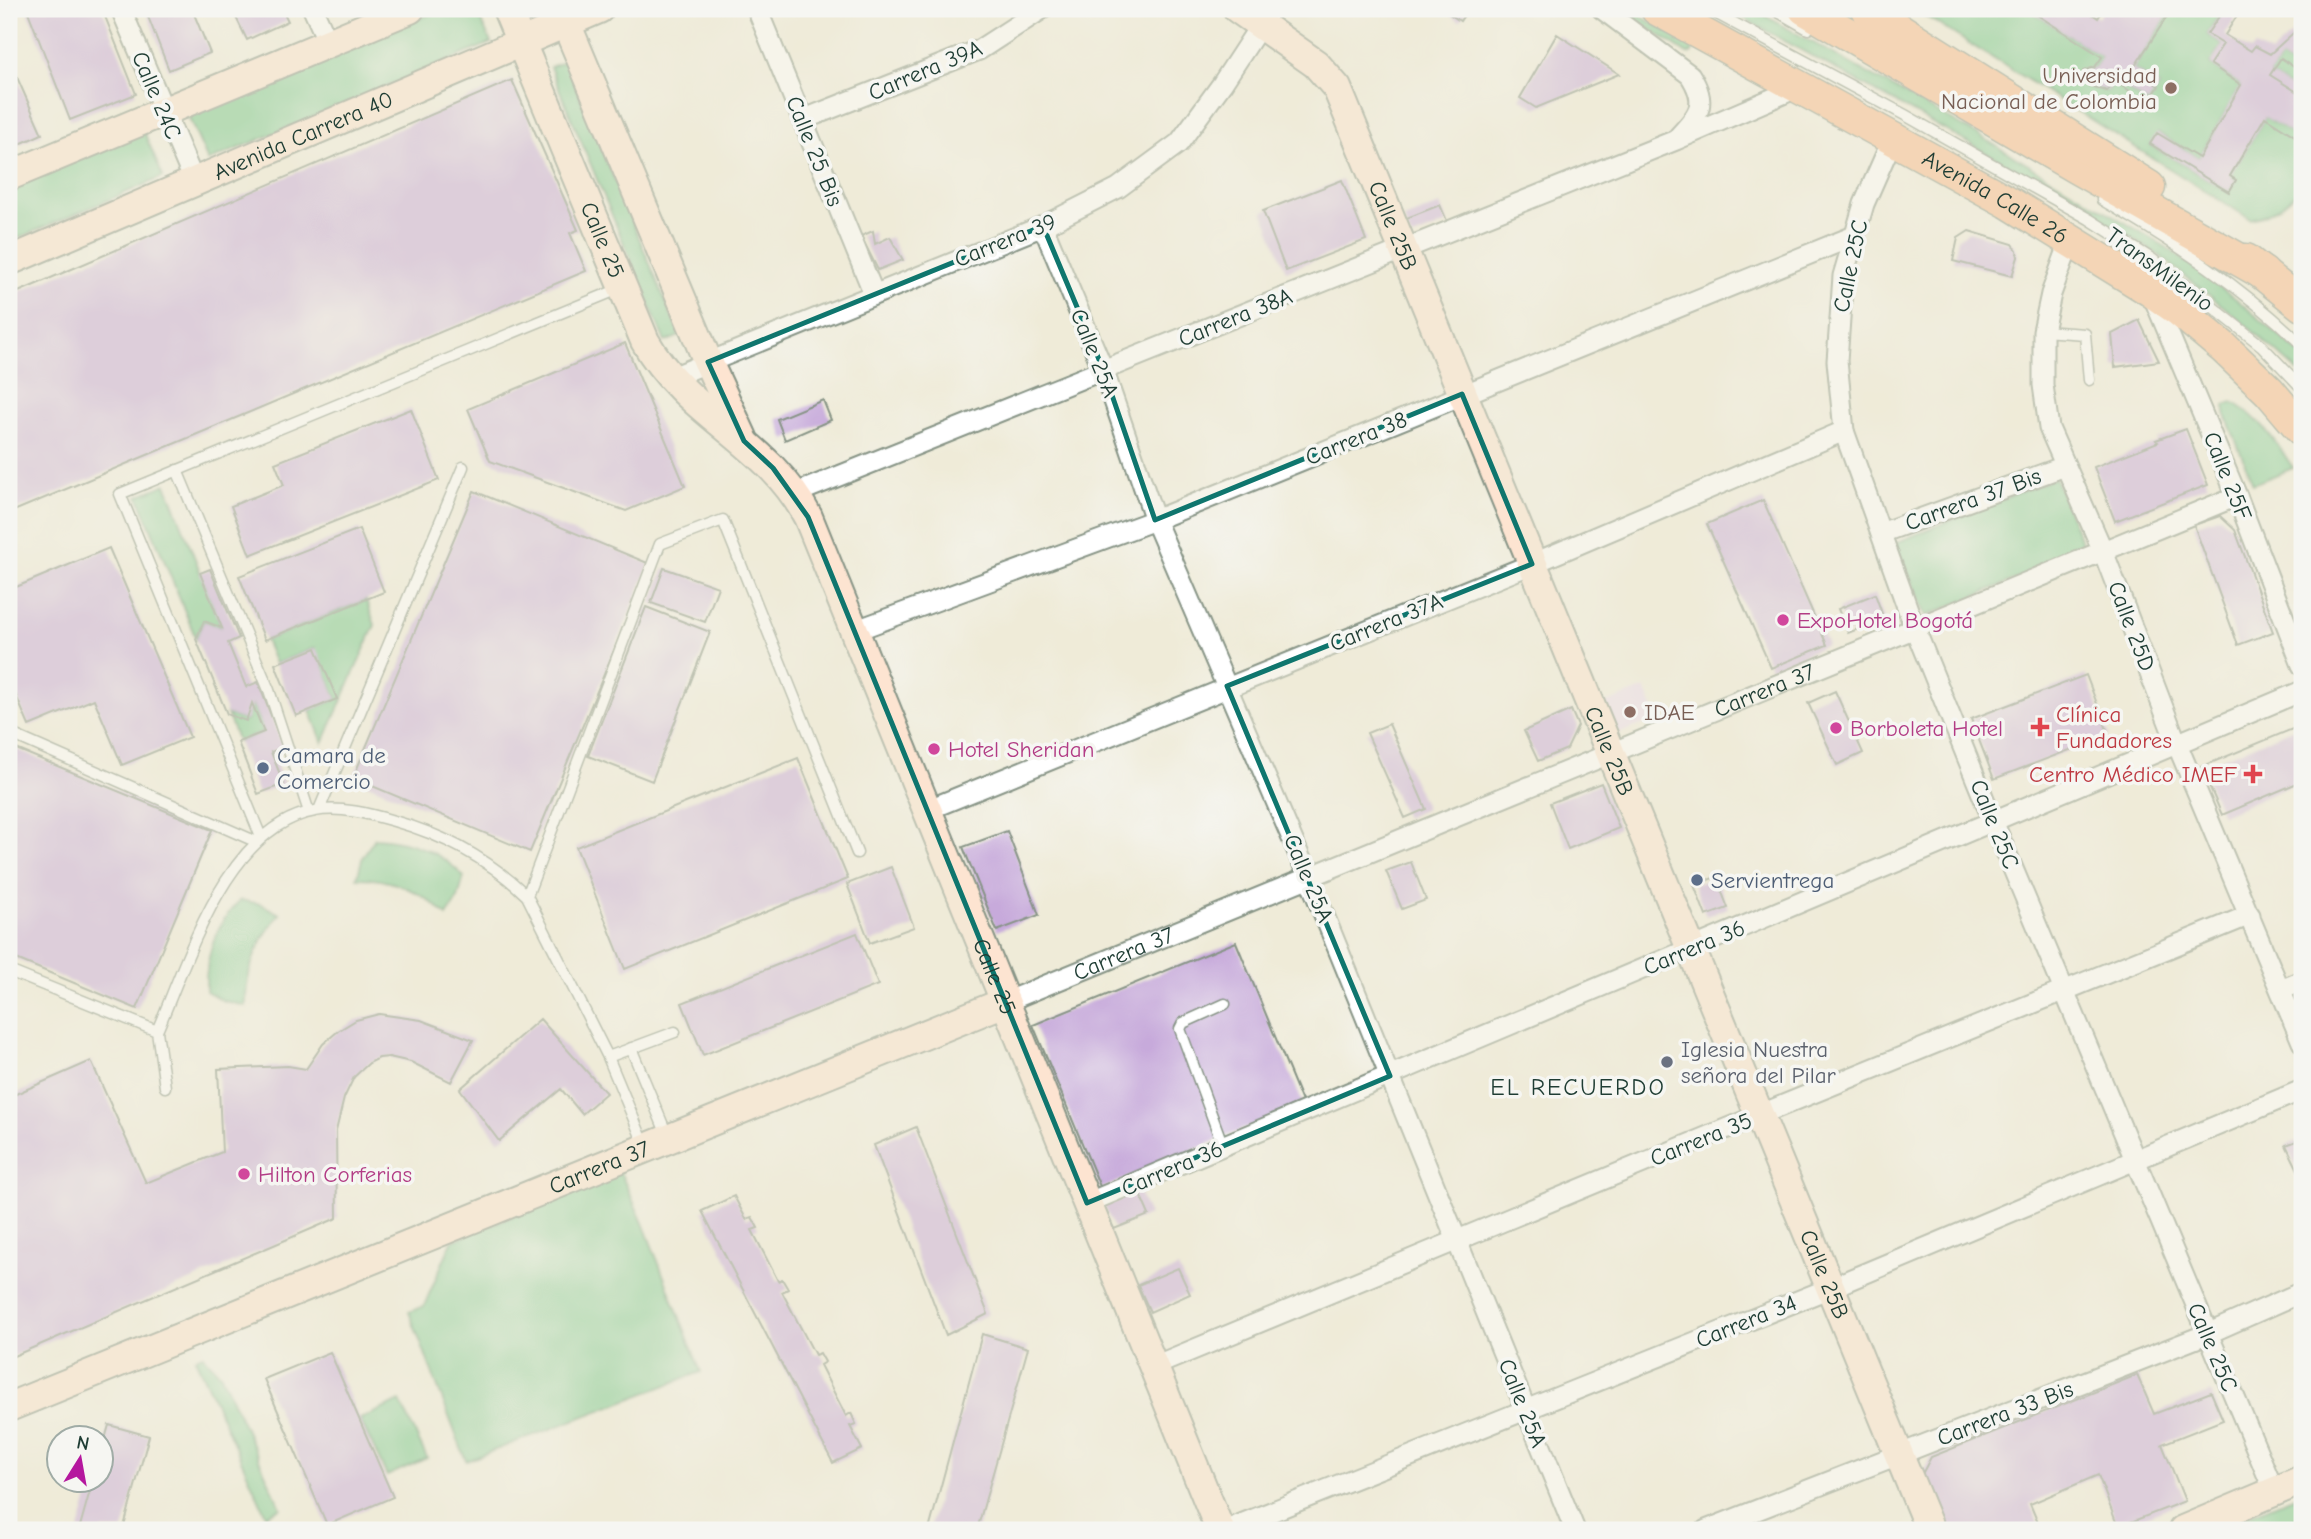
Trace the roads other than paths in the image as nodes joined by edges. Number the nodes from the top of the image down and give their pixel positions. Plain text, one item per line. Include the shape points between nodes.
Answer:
1 (121, 9) edge
2 (313, 9) edge
3 (410, 9) edge
4 (507, 9) edge
5 (598, 9) edge
6 (757, 9) edge
7 (1042, 9) edge
8 (1602, 9) edge
9 (1657, 9) edge
10 (1708, 9) edge
11 (1773, 9) edge
12 (1867, 9) edge
13 (1257, 13) edge
14 (555, 16) edge
15 (1812, 22) edge
16 (521, 41) junction
17 (328, 43) junction
18 (1799, 87) junction
19 (163, 110) junction
20 (802, 120) junction
21 (1893, 138) junction
22 (1676, 140) junction
23 (9, 176) edge
24 (194, 181) junction
25 (2090, 193) dead end
26 (1043, 226) junction
27 (1854, 236) junction
28 (2071, 239) junction
29 (1403, 250) junction
30 (9, 261) edge
31 (2263, 273) junction
32 (622, 288) junction
33 (2150, 290) junction
34 (874, 294) junction
35 (2302, 305) edge
36 (2043, 331) junction
37 (2302, 345) edge
38 (708, 362) junction
39 (1103, 369) junction
40 (670, 378) junction
41 (2089, 380) dead end
42 (2302, 388) edge
43 (1462, 394) junction
44 (2302, 430) edge
45 (1844, 432) junction
46 (744, 441) junction
47 (2065, 466) junction
48 (463, 467) dead end
49 (177, 470) junction
50 (794, 494) junction
51 (2237, 496) junction
52 (1155, 520) junction
53 (1881, 533) junction
54 (2103, 551) junction
55 (1532, 564) junction
56 (1915, 629) junction
57 (853, 631) junction
58 (2302, 665) edge
59 (1227, 686) junction
60 (2302, 691) edge
61 (9, 733) edge
62 (2177, 744) junction
63 (1611, 754) junction
64 (927, 810) junction
65 (314, 811) junction
66 (1993, 821) junction
67 (259, 839) junction
68 (857, 853) dead end
69 (1309, 878) junction
70 (527, 897) junction
71 (2250, 915) junction
72 (1690, 948) junction
73 (9, 971) edge
74 (2302, 981) edge
75 (2281, 990) junction
76 (2064, 991) junction
77 (1005, 1002) junction
78 (1225, 1004) dead end
79 (157, 1031) junction
80 (675, 1032) dead end
81 (2302, 1042) edge
82 (631, 1048) junction
83 (608, 1057) junction
84 (1390, 1076) junction
85 (165, 1087) dead end
86 (2302, 1090) edge
87 (1759, 1115) junction
88 (657, 1144) junction
89 (1223, 1146) junction
90 (2135, 1160) junction
91 (1087, 1203) junction
92 (1457, 1240) junction
93 (1830, 1288) junction
94 (2302, 1292) edge
95 (2207, 1334) junction
96 (1154, 1366) junction
97 (9, 1407) edge
98 (1526, 1410) junction
99 (1899, 1454) junction
100 (2302, 1480) edge
101 (2274, 1492) junction
102 (1220, 1530) edge
103 (1226, 1530) edge
104 (1575, 1530) edge
105 (1706, 1530) edge
106 (1930, 1530) edge
107 (2183, 1530) edge

1 - 19 street, Calle 24C
2 - 17 street
3 - 17 street
4 - 16 street, Calle 25
5 - 14 street, Avenida Carrera 40
6 - 20 street, Calle 25 Bis
7 - 20 street, Carrera 39A via 979,50
8 - 22 street, Carrera 38A via 1696,84 1699,111
9 - 18 main road, Avenida Calle 26
10 - 42 lane, TransMilenio via 1905,115 2152,259 2262,346
11 - 15 lane
12 - 31 main road via 2127,172
13 - 26 street, Carrera 39 via 1222,84 1179,143 1118,188
13 - 29 street, Calle 25B via 1317,64 1337,88
14 - 16 street, Avenida Carrera 40
14 - 38 street, Calle 25
15 - 31 main road
16 - 24 street, Avenida Carrera 40
16 - 32 street, Calle 25
17 - 19 street
18 - 21 main road, Avenida Calle 26
18 - 22 street, Carrera 38A
19 - 23 street
19 - 24 street, Calle 24C
20 - 34 street, Calle 25 Bis
21 - 27 street, Calle 25C
21 - 28 main road, Avenida Calle 26
22 - 29 street, Carrera 38A
24 - 30 street, Avenida Carrera 40
25 - 37 lane, TransMilenio via 2162,235 2230,283
26 - 34 street, Carrera 39
26 - 39 street, Calle 25A
27 - 43 street, Carrera 38
27 - 45 street, Calle 25C via 1843,276 1839,319 1837,361
28 - 33 main road, Avenida Calle 26
28 - 36 street, Calle 25D
29 - 39 street, Carrera 38A
29 - 43 street, Calle 25B
31 - 35 main road
32 - 40 street, Calle 25 via 645,341
32 - 49 lane
33 - 44 main road, Avenida Calle 26 via 2224,348
33 - 51 street, Calle 25F
34 - 38 street, Carrera 39
36 - 41 lane via 2085,334
36 - 47 street, Calle 25D via 2049,428
38 - 40 street, Carrera 39
38 - 46 street, Calle 25
39 - 50 street, Carrera 38A
39 - 52 street, Calle 25A
40 - 46 street, Calle 25
43 - 52 street, Carrera 38
43 - 55 street, Calle 25B
45 - 53 street, Calle 25C
45 - 55 street, Carrera 37A
46 - 50 street, Calle 25
47 - 53 street, Carrera 37 Bis
47 - 54 street, Calle 25D
48 - 65 lane
49 - 65 lane
49 - 67 lane via 120,494
50 - 57 street, Calle 25 via 808,517
51 - 54 street, Carrera 37
51 - 58 street, Calle 25F
52 - 57 street, Carrera 38
52 - 59 street, Calle 25A
53 - 56 street, Calle 25C
54 - 56 street, Carrera 37
54 - 62 street, Calle 25D
55 - 59 street, Carrera 37A
55 - 63 street, Calle 25B
56 - 63 street, Carrera 37
56 - 66 street, Calle 25C
57 - 64 street, Calle 25
59 - 64 street, Carrera 37A
59 - 69 street, Calle 25A
60 - 62 street, Carrera 36
61 - 67 lane
62 - 66 street, Carrera 36
62 - 71 street, Calle 25D
63 - 69 street, Carrera 37
63 - 72 street, Calle 25B
64 - 77 street, Calle 25
65 - 67 lane via 288,819
65 - 70 lane via 373,815 427,833 482,859
66 - 72 street, Carrera 36
66 - 76 street, Calle 25C
67 - 79 lane via 215,899
68 - 70 lane via 723,520 660,544
69 - 77 street, Carrera 37
69 - 84 street, Calle 25A
70 - 83 lane
71 - 75 street, Calle 25D
71 - 76 street, Carrera 35
72 - 84 street, Carrera 36
72 - 87 street, Calle 25B
73 - 79 lane
74 - 75 street
75 - 81 street, Calle 25D
76 - 87 street, Carrera 35
76 - 90 street, Calle 25C
77 - 88 street, Carrera 37
77 - 91 street, Calle 25
78 - 89 lane via 1183,1023 1180,1029
79 - 85 lane
80 - 82 lane
82 - 83 lane
82 - 88 lane
83 - 88 lane
84 - 89 street, Carrera 36
84 - 92 street, Calle 25A
86 - 90 street, Carrera 34
87 - 92 street, Carrera 35
87 - 93 street, Calle 25B
88 - 97 street, Carrera 37
89 - 91 street, Carrera 36
90 - 93 street, Carrera 34
90 - 95 street, Calle 25C
91 - 96 street, Calle 25
92 - 96 street, Carrera 35
92 - 98 street, Calle 25A
93 - 98 street, Carrera 34
93 - 99 street, Calle 25B
94 - 95 street, Carrera 33 Bis
95 - 99 street, Carrera 33 Bis
95 - 101 street, Calle 25C
96 - 102 street, Calle 25
98 - 103 street, Carrera 34
98 - 104 street, Calle 25A
99 - 105 street, Carrera 33 Bis
99 - 106 street, Calle 25B
100 - 101 street
101 - 107 street

